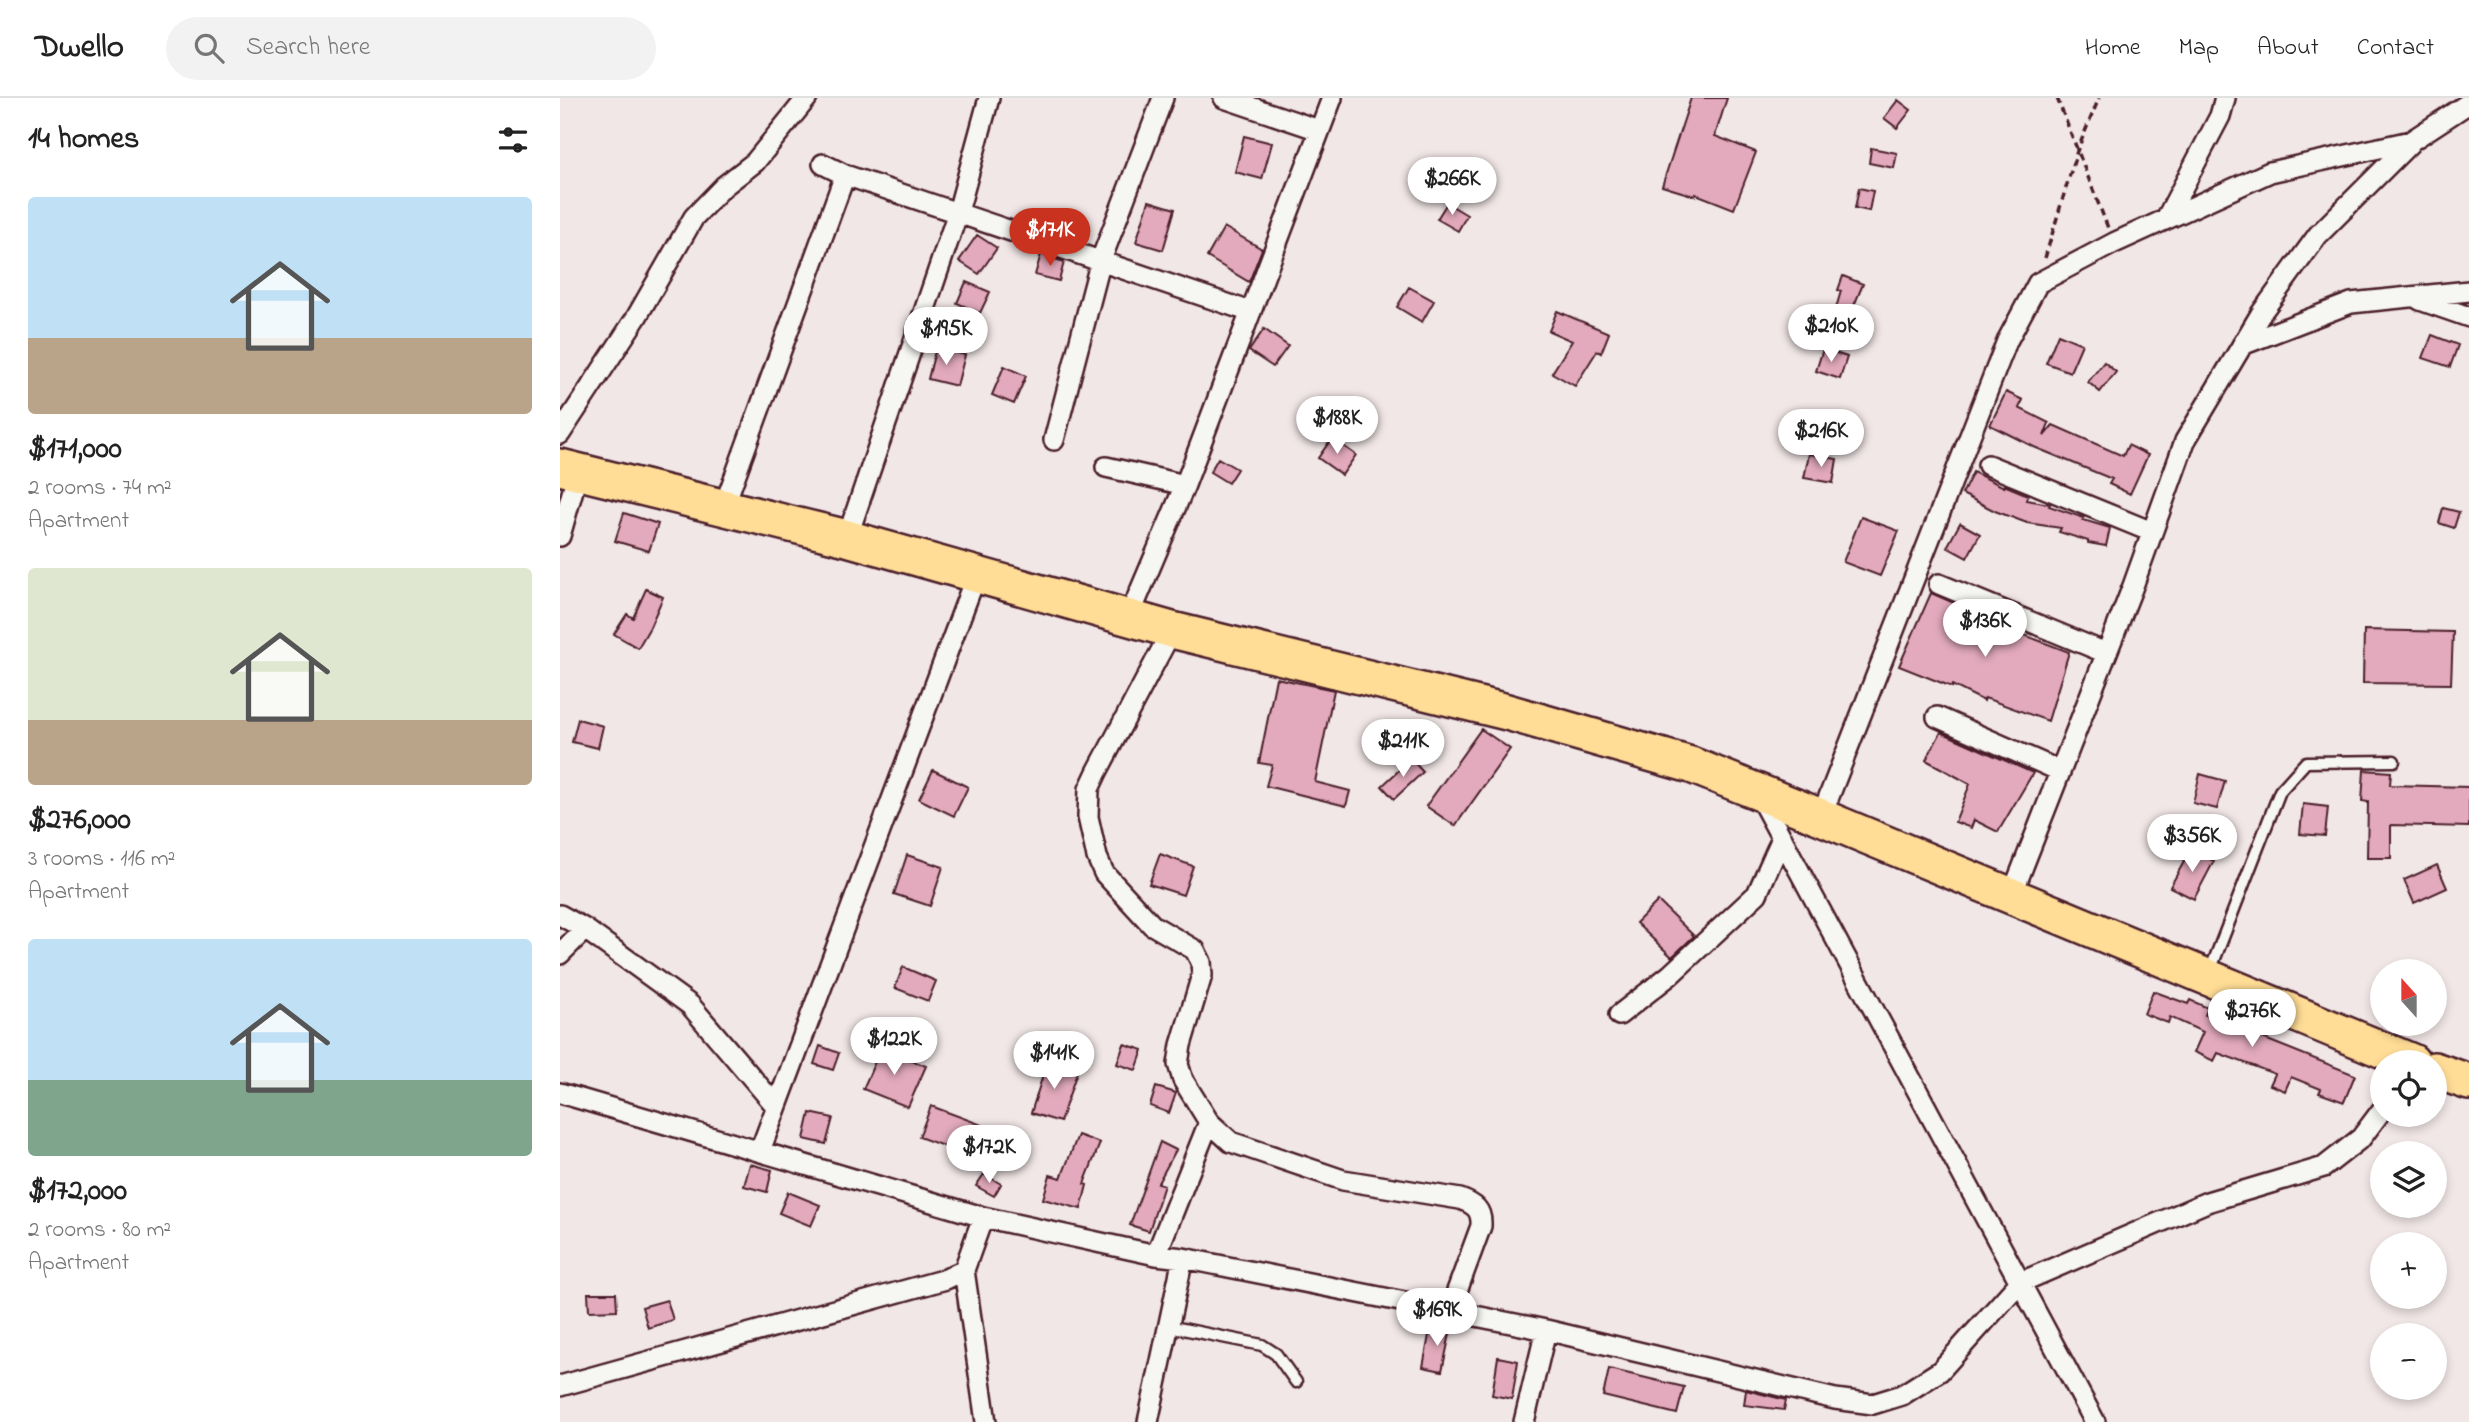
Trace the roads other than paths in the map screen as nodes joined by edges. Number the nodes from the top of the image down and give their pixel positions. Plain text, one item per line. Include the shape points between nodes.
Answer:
1 (807, 98) edge
2 (989, 98) edge
3 (1163, 98) edge
4 (1224, 98) edge
5 (1332, 98) edge
6 (2225, 98) edge
7 (2469, 103) edge
8 (1319, 130) junction
9 (2412, 141) junction
10 (823, 164) dead end
11 (845, 175) junction
12 (958, 212) junction
13 (2166, 219) junction
14 (1101, 260) junction
15 (2469, 291) edge
16 (2415, 298) junction
17 (1251, 312) junction
18 (2469, 317) edge
19 (2242, 345) junction
20 (560, 434) edge
21 (1054, 440) dead end
22 (1988, 465) dead end
23 (1106, 467) dead end
24 (569, 470) edge
25 (1185, 485) junction
26 (723, 509) junction
27 (2152, 532) junction
28 (560, 536) edge
29 (847, 538) junction
30 (978, 573) junction
31 (1939, 584) dead end
32 (1129, 617) junction
33 (1172, 630) junction
34 (2106, 653) junction
35 (1937, 717) dead end
36 (2394, 761) dead end
37 (2060, 771) junction
38 (1757, 792) junction
39 (1821, 817) junction
40 (1782, 838) junction
41 (2011, 897) junction
42 (560, 915) edge
43 (584, 929) junction
44 (560, 954) edge
45 (2208, 978) junction
46 (1619, 1015) dead end
47 (2383, 1050) edge
48 (2447, 1074) edge
49 (2469, 1082) edge
50 (560, 1093) edge
51 (776, 1106) junction
52 (1209, 1122) junction
53 (2370, 1126) edge
54 (760, 1150) junction
55 (983, 1217) junction
56 (1156, 1255) junction
57 (1183, 1258) junction
58 (964, 1270) junction
59 (2020, 1283) junction
60 (1450, 1310) junction
61 (1168, 1326) junction
62 (1546, 1330) junction
63 (1297, 1382) dead end
64 (560, 1386) edge
65 (986, 1422) edge
66 (1148, 1422) edge
67 (1524, 1422) edge
68 (2095, 1422) edge

1 - 20 street via 755,162 694,217 636,318
2 - 12 street
3 - 14 street
4 - 8 street
5 - 8 street
6 - 13 street
7 - 9 street
8 - 17 street
9 - 13 street via 2270,172
9 - 19 street via 2318,236
10 - 11 street
11 - 12 street
11 - 26 street
12 - 14 street
12 - 29 street
13 - 39 street via 2038,283 2007,341
14 - 17 street
14 - 21 street
15 - 16 street
16 - 18 street
16 - 19 street via 2351,303
17 - 25 street
19 - 27 street via 2185,441
22 - 27 street
23 - 25 street
24 - 26 highway
24 - 28 street
25 - 32 street
26 - 29 highway
27 - 34 street
29 - 30 highway
30 - 32 highway
30 - 51 street
31 - 34 street
32 - 33 highway
33 - 38 highway via 1507,712 1691,765
33 - 52 street via 1089,789 1088,817 1104,873 1152,925 1195,950 1201,962 1202,975 1178,1064
34 - 37 street
35 - 37 street
36 - 45 lane via 2306,762 2280,790
37 - 41 street
38 - 39 highway
38 - 40 street
39 - 41 highway
40 - 46 street via 1757,894 1670,975
40 - 59 street
41 - 45 highway
42 - 43 street
43 - 44 street
43 - 51 street via 690,1005
45 - 47 highway
48 - 49 highway
50 - 54 street
51 - 54 street
52 - 56 street
52 - 60 street via 1231,1142 1343,1180 1474,1204 1482,1215 1481,1226
53 - 59 street via 2324,1167 2207,1202
54 - 55 street
55 - 56 street
55 - 58 street
56 - 57 street
57 - 60 street
57 - 61 street
58 - 64 street via 946,1279
58 - 65 street
59 - 62 street via 1940,1371 1902,1395 1874,1404 1835,1399
59 - 68 street
60 - 62 street
61 - 63 lane via 1262,1345 1276,1354
61 - 66 street
62 - 67 street

